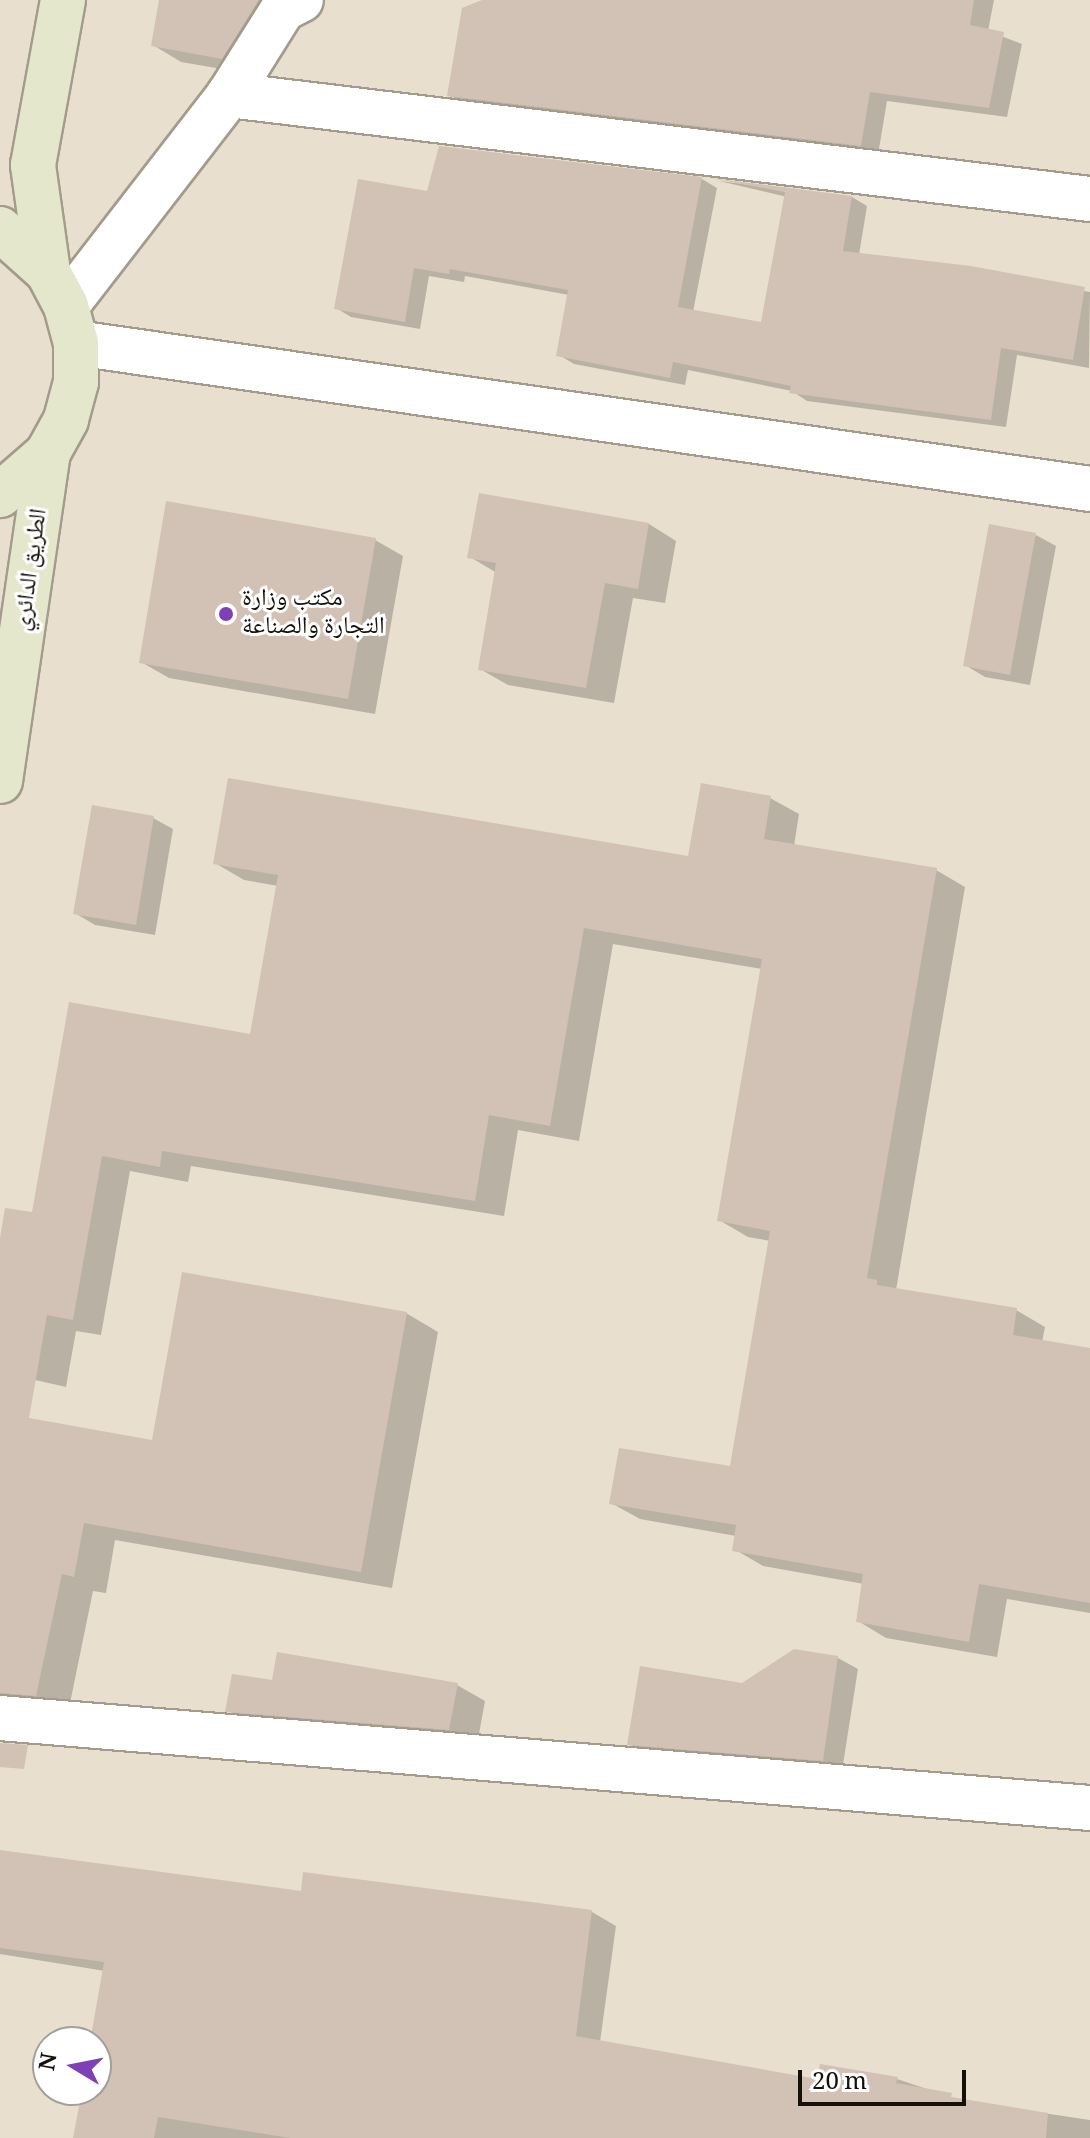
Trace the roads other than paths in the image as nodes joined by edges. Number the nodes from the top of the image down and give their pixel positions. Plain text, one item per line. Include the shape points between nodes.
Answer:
1 (63, 0) edge
2 (301, 0) edge
3 (229, 95) junction
4 (1090, 199) edge
5 (0, 229) edge
6 (63, 307) junction
7 (48, 453) junction
8 (1090, 489) edge
9 (0, 495) edge
10 (0, 781) edge
11 (0, 1718) edge
12 (1090, 1808) edge

1 - 6 main road via 33,165
2 - 3 street via 283,9
3 - 4 street
3 - 6 street
5 - 6 main road
6 - 7 main road via 76,382 66,420
6 - 8 street
7 - 9 main road
7 - 10 main road, الطريق الدائري
11 - 12 street

